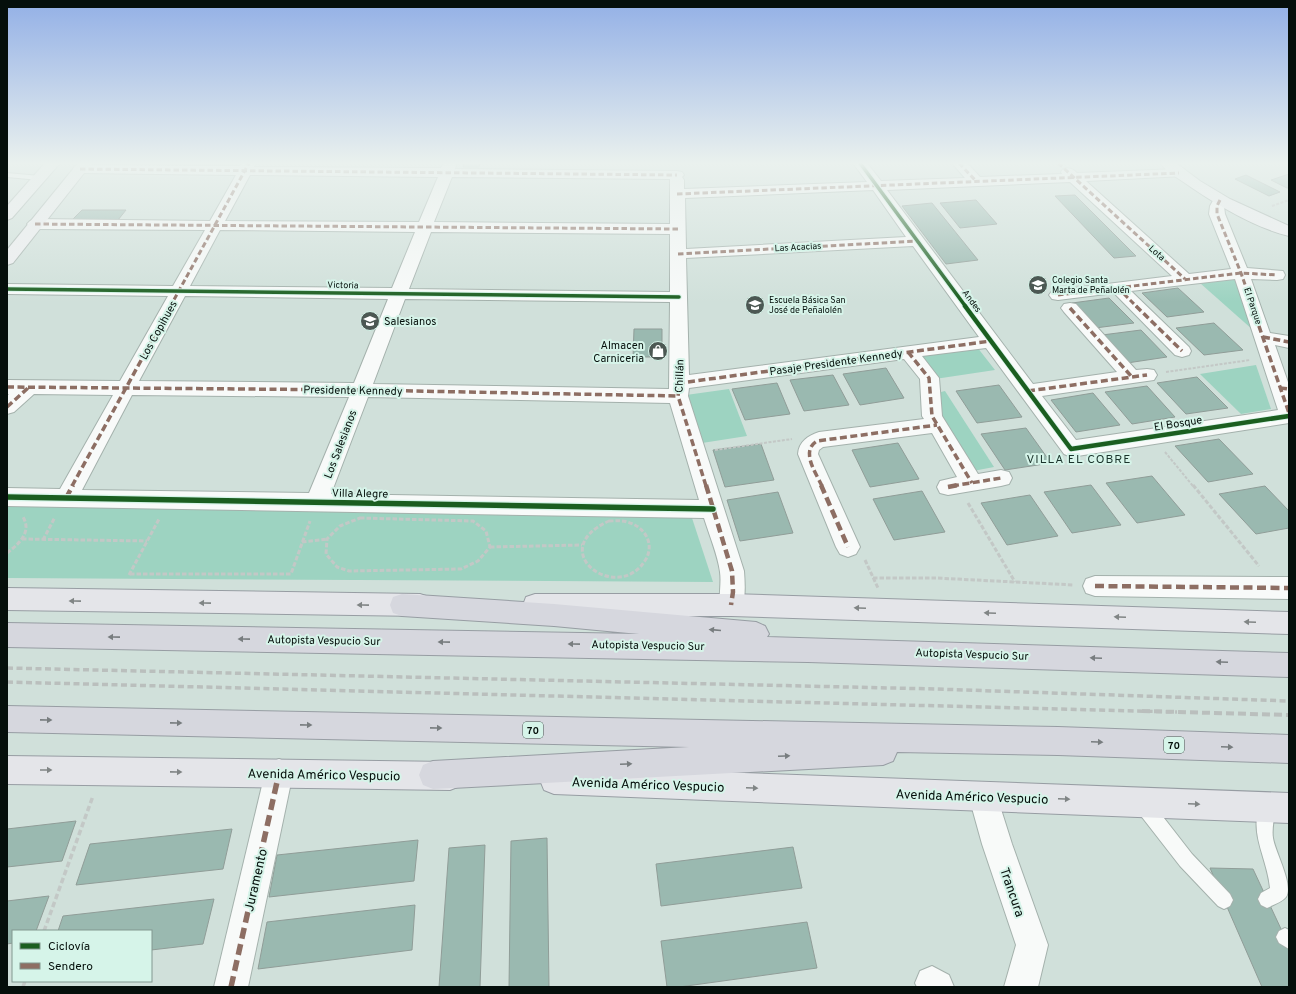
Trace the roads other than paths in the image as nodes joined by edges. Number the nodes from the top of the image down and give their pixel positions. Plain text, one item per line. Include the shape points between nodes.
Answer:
1 (47, 209) edge
2 (224, 209) edge
3 (432, 209) edge
4 (677, 209) edge
5 (895, 209) edge
6 (1110, 209) edge
7 (1217, 209) edge
8 (1239, 209) edge
9 (1257, 209) edge
10 (39, 219) junction
11 (1289, 223) edge
12 (215, 225) junction
13 (425, 227) junction
14 (678, 229) junction
15 (1289, 231) edge
16 (918, 241) junction
17 (7, 246) edge
18 (678, 254) junction
19 (7, 260) edge
20 (1242, 273) junction
21 (1276, 275) dead end
22 (1186, 279) junction
23 (1118, 288) junction
24 (7, 289) edge
25 (179, 291) junction
26 (399, 294) junction
27 (679, 297) junction
28 (1263, 337) junction
29 (991, 341) junction
30 (1289, 342) edge
31 (1182, 351) dead end
32 (908, 352) junction
33 (7, 387) edge
34 (28, 388) junction
35 (126, 388) junction
36 (1285, 388) edge
37 (361, 390) junction
38 (679, 390) junction
39 (1028, 391) junction
40 (7, 407) edge
41 (1289, 414) edge
42 (937, 425) junction
43 (1071, 449) joint
44 (1001, 478) dead end
45 (7, 497) edge
46 (66, 498) junction
47 (317, 502) junction
48 (712, 509) junction
49 (848, 547) dead end
50 (1095, 586) road end
51 (1283, 588) edge
52 (7, 599) edge
53 (402, 605) junction
54 (731, 605) junction
55 (1289, 623) edge
56 (7, 635) edge
57 (963, 653) junction
58 (1289, 665) edge
59 (7, 719) edge
60 (1058, 741) junction
61 (1289, 749) edge
62 (7, 770) edge
63 (279, 773) junction
64 (433, 775) junction
65 (984, 797) junction
66 (1140, 802) junction
67 (1278, 807) edge
68 (1278, 895) edge
69 (1224, 900) dead end
70 (231, 987) edge
71 (1020, 987) edge

1 - 10 street
2 - 12 street, Los Copihues
3 - 13 street, Los Salesianos
4 - 14 street, Chillán
5 - 16 street, Andes
6 - 22 street, Lota
7 - 20 street, El Parque
8 - 15 street
9 - 11 street
10 - 12 street
10 - 17 street
10 - 19 street
12 - 13 street
12 - 25 street, Los Copihues
13 - 14 street
13 - 26 street, Los Salesianos
14 - 18 street, Chillán
16 - 18 street, Las Acacias
16 - 29 street, Andes
18 - 27 street, Chillán
20 - 21 street
20 - 22 street
20 - 28 street, El Parque
22 - 23 street
23 - 31 street
23 - 39 street via 1064,301 1139,376
24 - 25 street, Victoria
25 - 26 street, Victoria
25 - 35 street, Los Copihues
26 - 27 street, Victoria
26 - 37 street, Los Salesianos
27 - 38 street, Chillán
28 - 30 street
28 - 36 street, El Parque
29 - 32 street, Pasaje Presidente Kennedy
29 - 39 street, Andes
32 - 38 street, Pasaje Presidente Kennedy
32 - 42 street via 929,378 932,416
33 - 34 street, Presidente Kennedy
34 - 35 street, Presidente Kennedy
34 - 40 street
35 - 37 street, Presidente Kennedy
35 - 46 street, Los Copihues
36 - 41 street, El Parque
37 - 38 street, Presidente Kennedy
37 - 47 street, Los Salesianos
38 - 48 street, Chillán
39 - 43 street, Andes
41 - 43 street, El Bosque
42 - 44 street via 959,485
42 - 49 street via 819,440 810,445 808,454
45 - 46 street, Villa Alegre
46 - 47 street, Villa Alegre
47 - 48 street, Villa Alegre
48 - 54 street, Chillán via 732,571
50 - 51 street
53 -> 52 main road
53 - 54 main road
57 -> 53 highway
55 -> 54 main road
57 -> 56 highway, Autopista Vespucio Sur
58 -> 57 highway, Autopista Vespucio Sur
59 -> 60 highway, 70
60 -> 61 highway, 70
64 -> 60 highway
62 -> 63 main road, Avenida Américo Vespucio
63 - 64 main road, Avenida Américo Vespucio
63 - 70 street, Juramento
64 -> 65 main road, Avenida Américo Vespucio
65 -> 66 main road, Avenida Américo Vespucio
65 - 71 street, Trancura via 997,844 1032,945
66 -> 67 main road, Avenida Américo Vespucio
66 - 69 lane via 1186,860
67 - 68 lane via 1264,826 1265,839 1276,874

